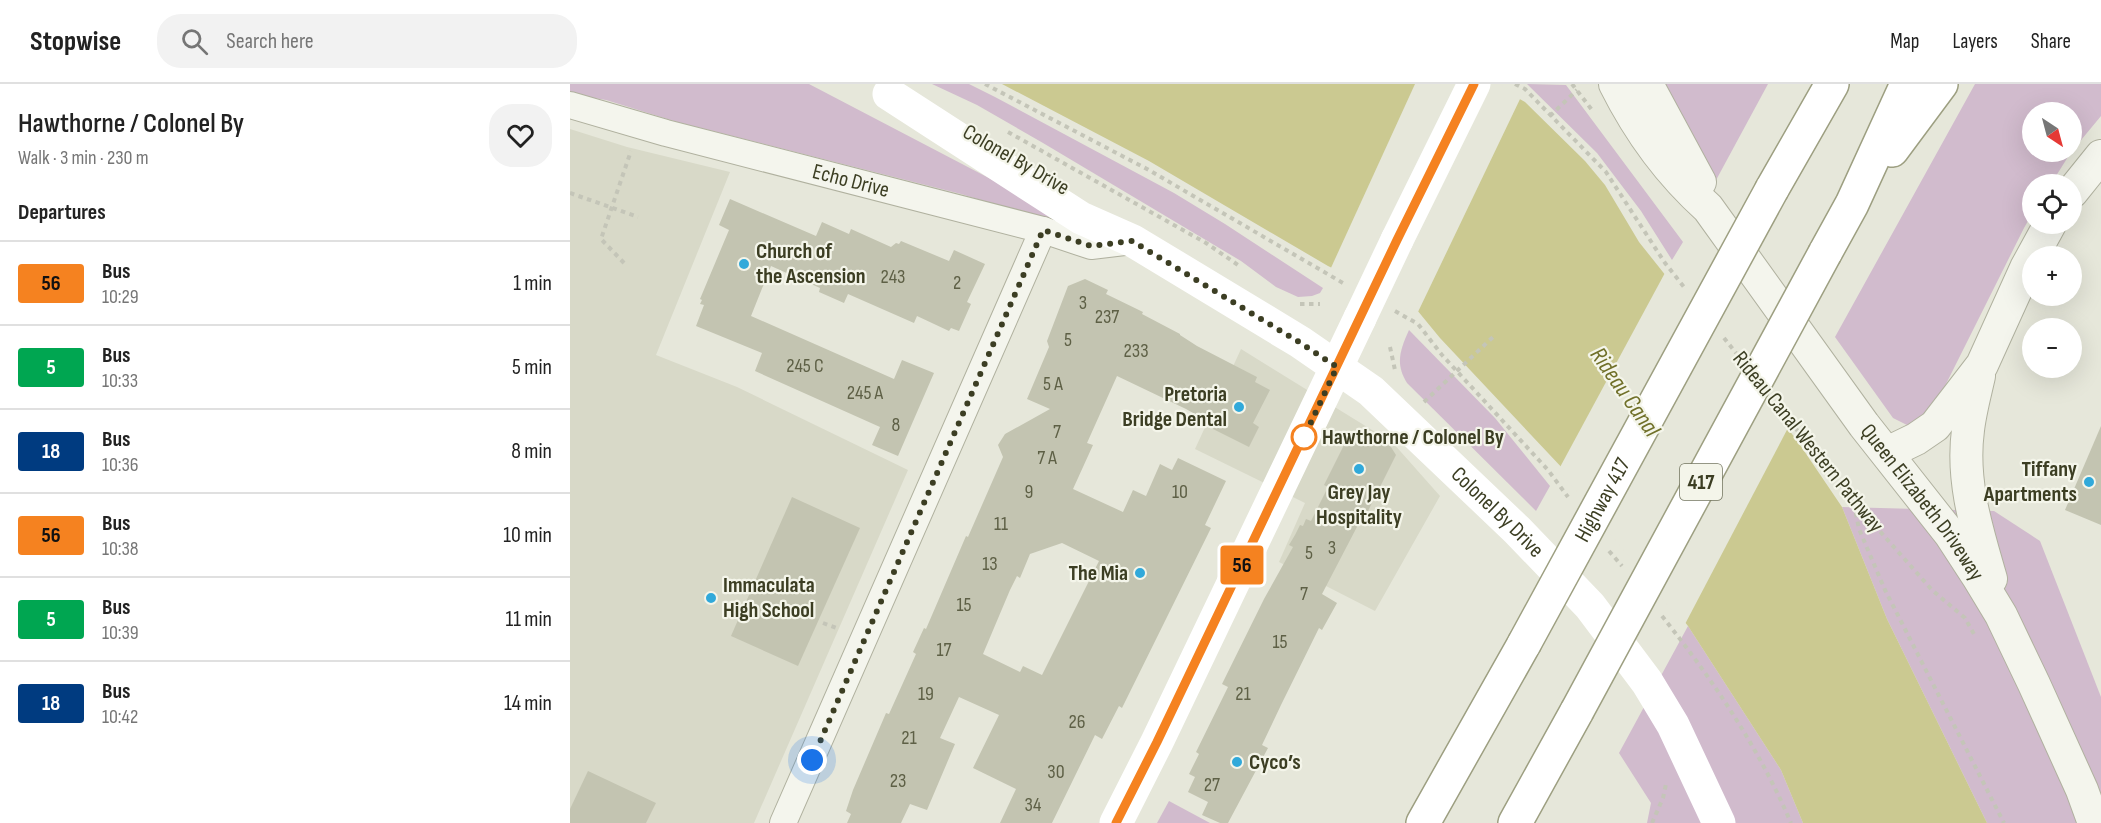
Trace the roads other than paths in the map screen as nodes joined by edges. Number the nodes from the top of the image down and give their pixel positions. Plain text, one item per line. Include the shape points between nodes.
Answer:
1 (1474, 84) edge
2 (1812, 84) edge
3 (1832, 84) edge
4 (1907, 84) edge
5 (1941, 84) edge
6 (1623, 87) edge
7 (878, 89) edge
8 (570, 105) edge
9 (2101, 156) edge
10 (2082, 180) edge
11 (1772, 189) junction
12 (1852, 204) junction
13 (1043, 230) junction
14 (2045, 234) edge
15 (1132, 241) junction
16 (1982, 364) junction
17 (1337, 367) junction
18 (1887, 453) junction
19 (2001, 615) junction
20 (783, 823) edge
21 (1116, 823) edge
22 (1423, 823) edge
23 (1515, 823) edge
24 (1719, 823) edge
25 (2094, 823) edge

1 - 17 main road, bridge
2 - 11 main road
3 - 11 main road, Highway 417
4 - 12 main road, 417
5 - 12 main road
6 - 18 street, Queen Elizabeth Driveway via 1698,176 1708,208
7 - 15 main road, Colonel By Drive via 996,144 1094,205
8 - 13 street, Echo Drive via 666,134
9 - 10 street
11 - 22 main road, Highway 417, bridge
12 - 23 main road, 417, bridge
13 - 15 street, Echo Drive via 1091,246
13 - 20 street
14 - 16 street
15 - 17 main road, Colonel By Drive
16 - 18 street via 1935,426
16 - 19 street via 1968,430 1966,470 1973,514
17 - 21 main road
17 - 24 main road, Colonel By Drive via 1380,399 1590,606 1647,682 1673,725
18 - 19 street, Queen Elizabeth Driveway via 1950,534
19 - 25 street, Queen Elizabeth Driveway

